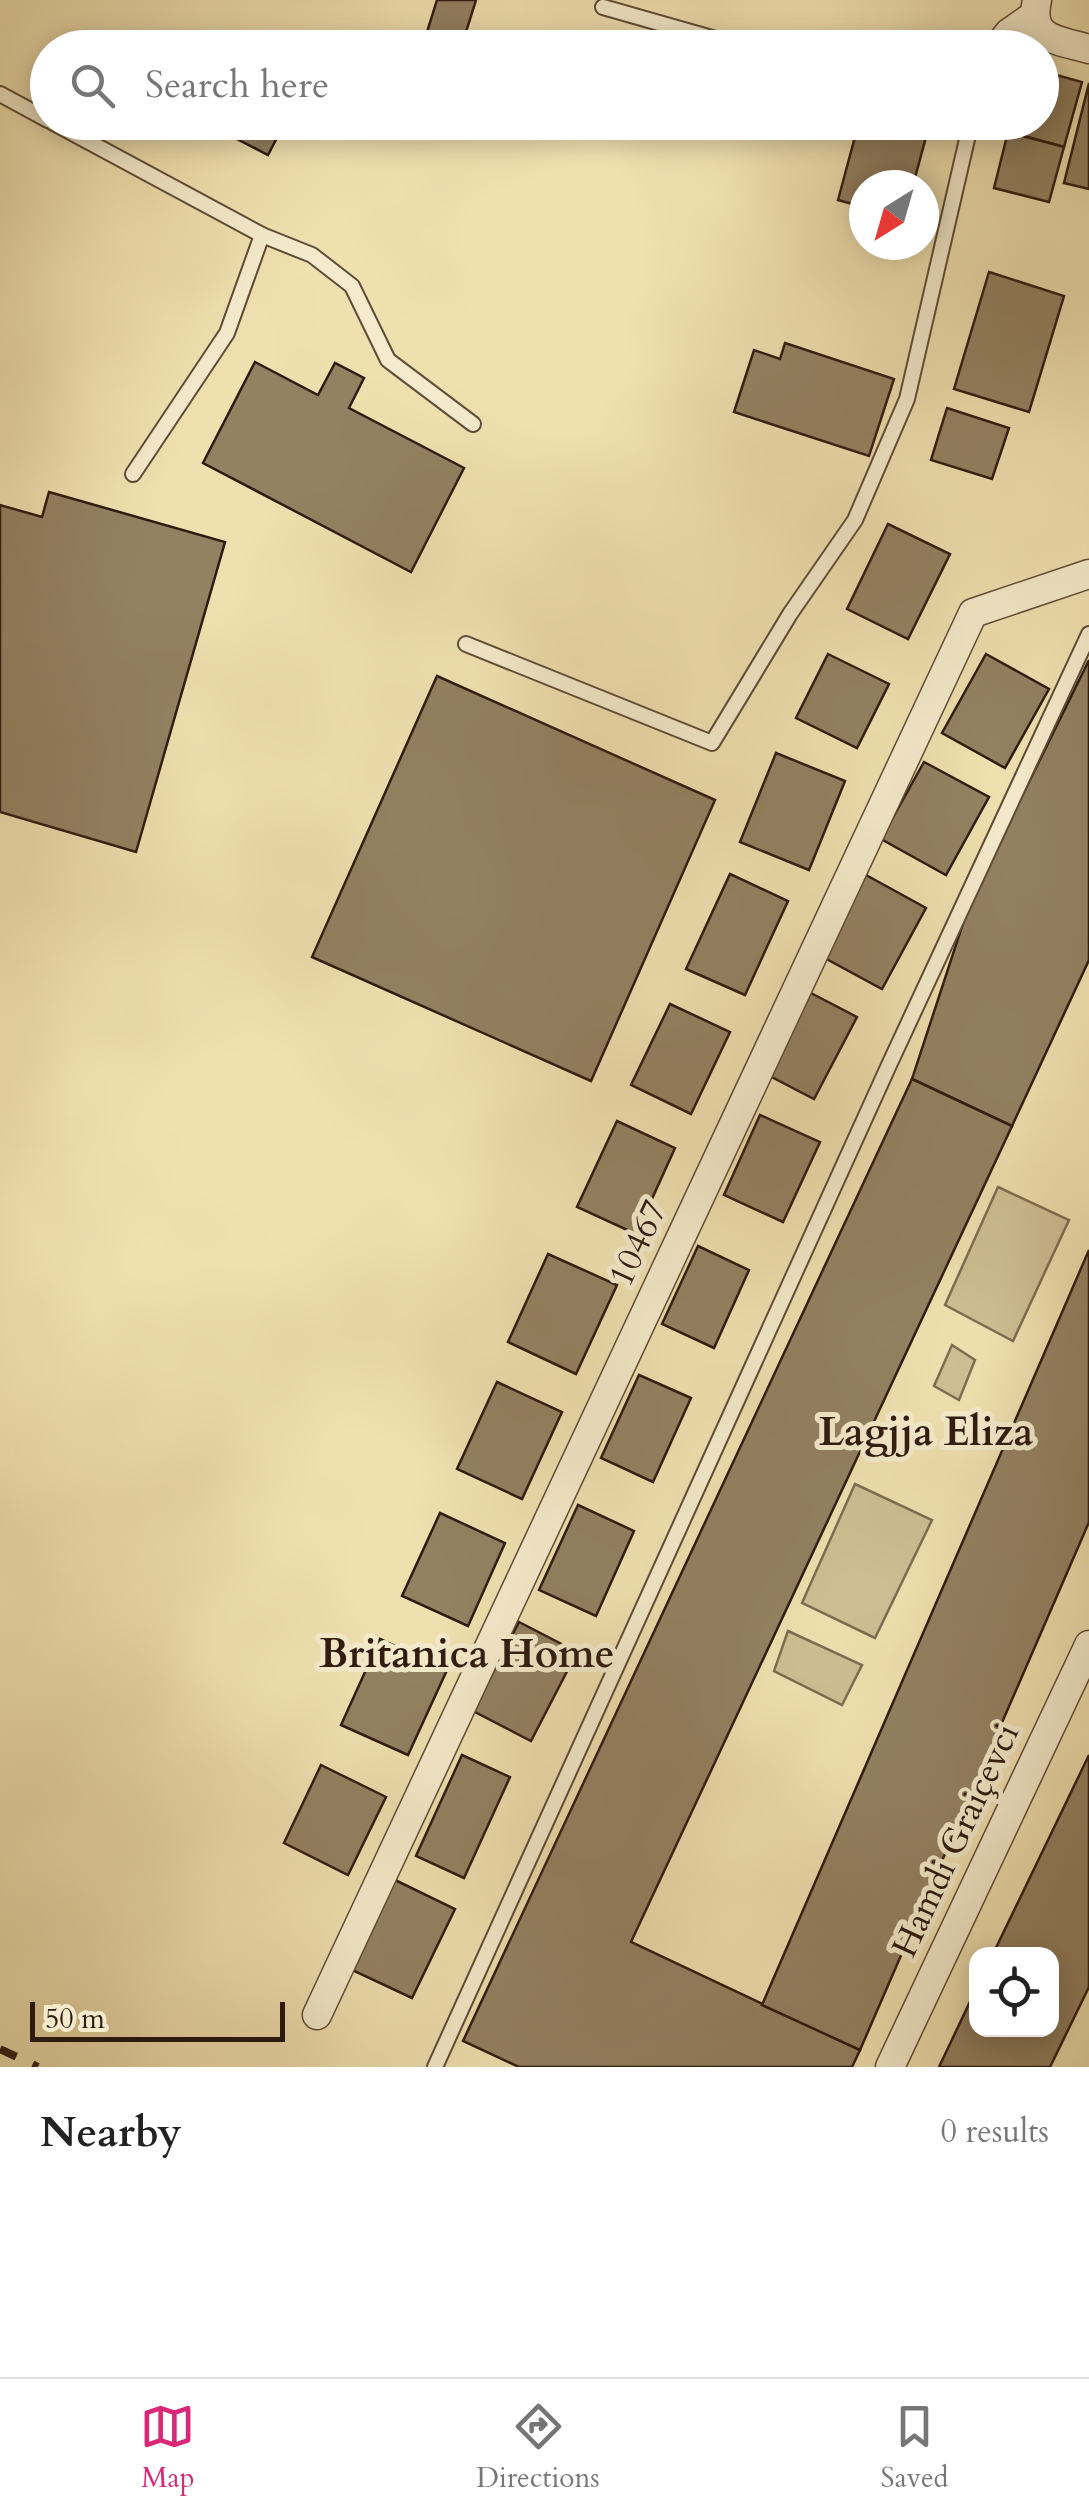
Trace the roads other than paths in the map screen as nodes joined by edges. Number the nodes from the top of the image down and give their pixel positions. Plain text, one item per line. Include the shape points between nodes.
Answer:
1 (604, 7) dead end
2 (1035, 8) edge
3 (684, 30) edge
4 (1012, 30) edge
5 (1059, 40) edge
6 (1089, 50) edge
7 (0, 94) edge
8 (30, 110) edge
9 (86, 140) edge
10 (967, 140) edge
11 (262, 234) junction
12 (473, 424) dead end
13 (132, 474) dead end
14 (1089, 574) edge
15 (1089, 634) edge
16 (466, 644) dead end
17 (1089, 1645) edge
18 (317, 2015) dead end
19 (435, 2067) edge
20 (890, 2067) edge

1 - 3 lane
2 - 4 street
5 - 6 street
7 - 8 lane
9 - 11 lane
10 - 16 lane via 907,399 855,520 712,743
11 - 12 lane via 312,256 352,286 388,360
11 - 13 lane via 227,333
14 - 18 street, 10467 via 973,613
15 - 19 lane
17 - 20 street, Hamdi Graiçevci

